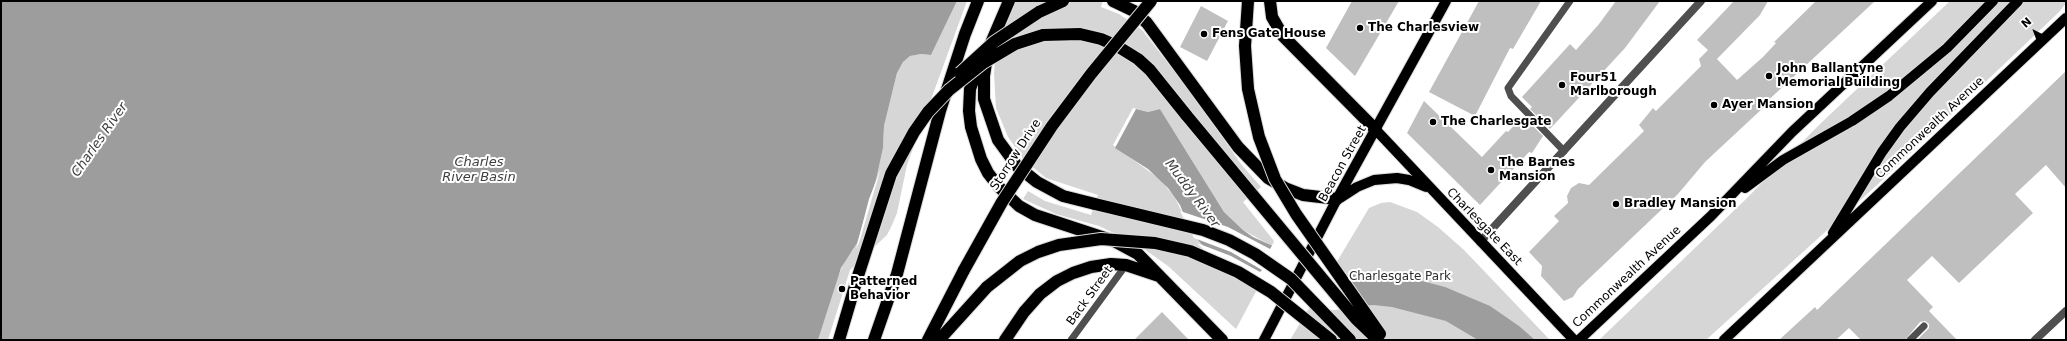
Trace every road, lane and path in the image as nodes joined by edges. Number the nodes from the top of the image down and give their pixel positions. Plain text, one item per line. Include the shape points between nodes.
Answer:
1 (978, 1) edge
2 (1009, 1) edge
3 (1063, 1) edge
4 (1113, 1) edge
5 (1151, 1) edge
6 (1248, 1) edge
7 (1270, 1) edge
8 (1446, 1) edge
9 (1570, 1) edge
10 (1701, 1) edge
11 (1932, 1) edge
12 (1993, 1) edge
13 (2018, 1) edge
14 (2066, 18) edge
15 (988, 50) junction
16 (928, 112) junction
17 (1376, 130) junction
18 (1564, 151) junction
19 (1429, 189) junction
20 (1337, 200) junction
21 (1711, 216) junction
22 (1480, 242) junction
23 (1812, 257) junction
24 (1126, 265) junction
25 (1161, 277) junction
26 (2066, 310) edge
27 (1924, 326) dead end
28 (839, 340) edge
29 (874, 340) edge
30 (928, 340) edge
31 (939, 340) edge
32 (1005, 340) edge
33 (1071, 340) edge
34 (1222, 340) edge
35 (1264, 340) edge
36 (1331, 340) edge
37 (1350, 340) edge
38 (1378, 340) edge
39 (1384, 340) edge
40 (1574, 340) edge
41 (1579, 340) edge
42 (1724, 340) edge
43 (1910, 340) edge
44 (2035, 340) edge

1 - 29 highway via 962,40 940,111 898,274
2 - 15 highway
3 - 16 highway, bridge via 1019,24 979,53
4 - 20 highway via 1134,11 1147,23 1238,147 1268,178 1302,195
5 - 30 highway, Storrow Drive, bridge via 1052,126 1002,202
6 - 39 highway, bridge via 1245,46 1248,89 1259,137 1275,179 1303,225
7 - 17 highway via 1272,17 1283,36
8 - 17 main road, Beacon Street
9 - 18 lane via 1508,88 1511,96
10 - 18 street
11 - 21 main road, Commonwealth Avenue via 1797,128
12 - 21 main road, Commonwealth Avenue via 1947,48 1889,96 1852,121 1783,160
13 - 23 main road, Commonwealth Avenue via 1905,121 1882,152 1834,231
14 - 23 main road, Commonwealth Avenue
15 - 25 highway via 974,76 969,110 977,148 995,182 1028,212 1126,247 1142,257
15 - 37 highway, bridge via 984,71 984,99 1003,148 1019,168 1063,196 1203,230 1256,254 1291,279
16 - 28 highway, bridge via 891,174
16 - 38 highway, bridge via 949,90 983,63 1015,44 1042,35 1080,34 1101,38 1117,46 1150,70 1356,319
17 - 19 main road, Charlesgate East
17 - 20 main road, Beacon Street
18 - 22 street
19 - 20 main road via 1418,183 1397,178 1374,180
19 - 22 main road, Charlesgate East
20 - 35 main road, Beacon Street, bridge
21 - 41 main road, Commonwealth Avenue
22 - 40 main road, Charlesgate East
23 - 42 main road, Commonwealth Avenue
24 - 25 highway
24 - 32 highway via 1091,267 1057,281 1031,303
24 - 33 lane, Back Street
25 - 34 highway
26 - 44 street
27 - 43 lane
31 - 36 highway, bridge via 987,287 1020,261 1059,244 1101,239 1155,243 1190,251 1238,272 1271,292

